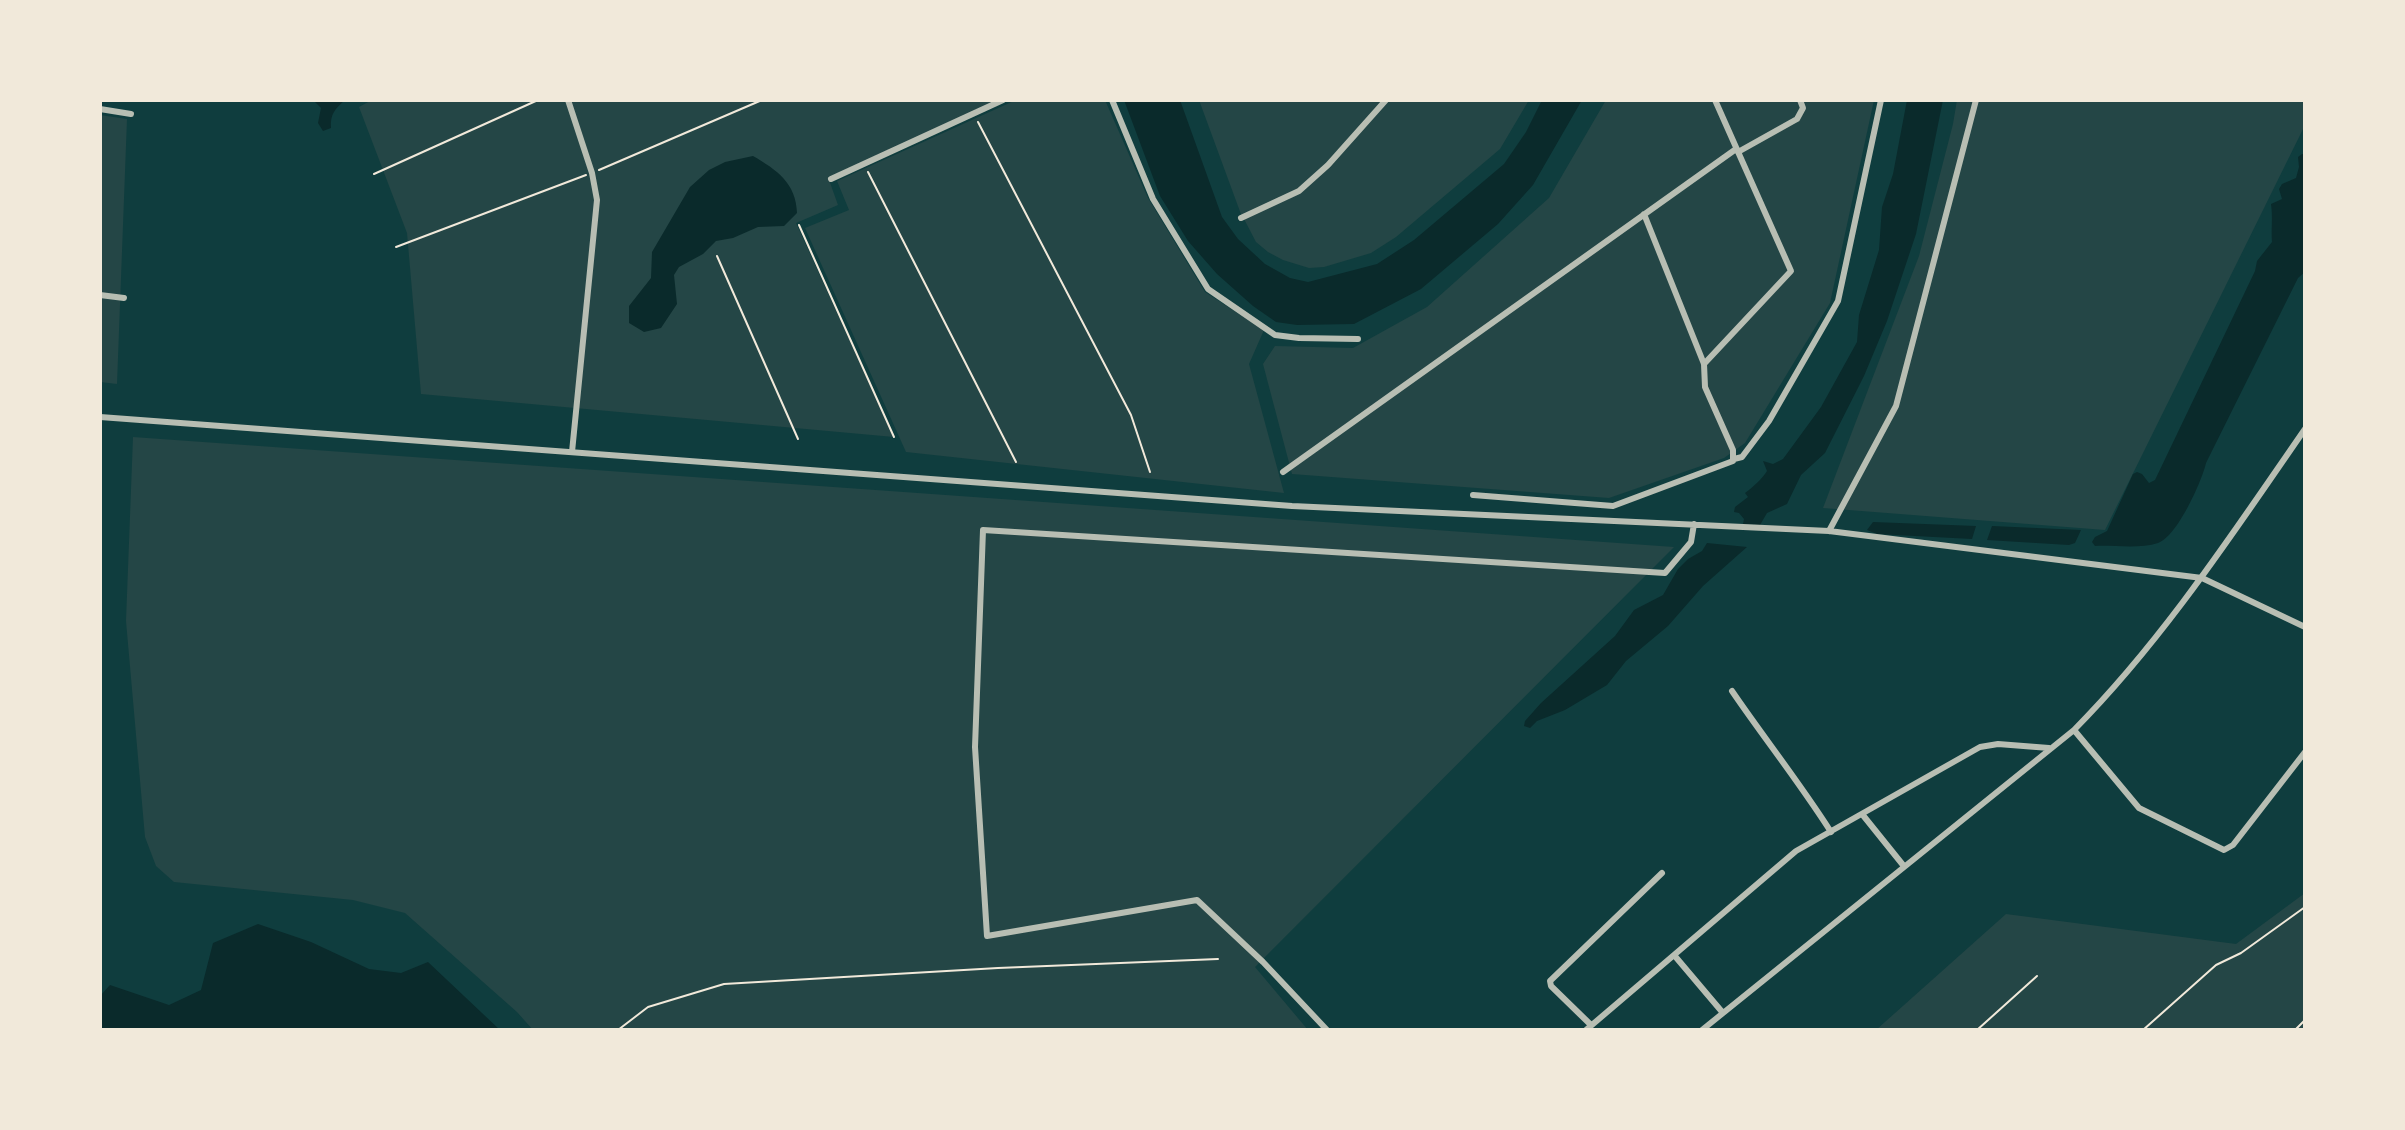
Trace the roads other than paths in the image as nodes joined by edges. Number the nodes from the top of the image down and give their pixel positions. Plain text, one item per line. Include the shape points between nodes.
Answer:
1 (568, 100) edge
2 (1003, 100) edge
3 (1112, 100) edge
4 (1386, 100) edge
5 (1715, 100) edge
6 (1800, 100) edge
7 (1881, 100) edge
8 (1976, 100) edge
9 (100, 109) edge
10 (131, 114) dead end
11 (1737, 150) junction
12 (831, 179) dead end
13 (1644, 214) junction
14 (1241, 218) dead end
15 (100, 295) edge
16 (124, 298) dead end
17 (1358, 339) dead end
18 (1704, 364) junction
19 (100, 417) edge
20 (2305, 429) edge
21 (572, 452) junction
22 (1734, 459) junction
23 (1283, 472) dead end
24 (1473, 495) dead end
25 (1694, 524) junction
26 (1829, 531) junction
27 (2202, 578) junction
28 (2305, 627) edge
29 (1732, 691) dead end
30 (2074, 730) junction
31 (2049, 748) junction
32 (2305, 752) edge
33 (1862, 814) junction
34 (1831, 832) junction
35 (1903, 865) junction
36 (1662, 873) dead end
37 (1674, 955) junction
38 (1723, 1013) junction
39 (1589, 1028) edge
40 (1327, 1030) edge
41 (1702, 1030) edge

1 - 21 street via 597,200
2 - 12 street
3 - 17 street via 1153,199 1208,289 1275,335
4 - 14 street via 1299,191
5 - 11 street
6 - 11 street via 1803,108 1797,119
7 - 22 street via 1838,301 1769,421 1742,457
8 - 26 street via 1896,406
9 - 10 street
11 - 13 street
11 - 18 street via 1791,271
13 - 18 street
13 - 23 street
15 - 16 street
18 - 22 street via 1705,387
19 - 21 street
20 - 27 street
21 - 25 street via 1292,506
22 - 24 street via 1613,506
25 - 26 street
25 - 40 street via 1691,542 1665,573 983,530 975,747 987,936 1197,900
26 - 27 street
27 - 28 street
27 - 30 street
29 - 34 street
30 - 31 street
30 - 32 street via 2139,808 2224,850
31 - 33 street via 1985,745
31 - 35 street
33 - 34 street
33 - 35 street
34 - 37 street via 1791,855
35 - 38 street
36 - 39 street via 1550,981
37 - 38 street
37 - 39 street
38 - 41 street

